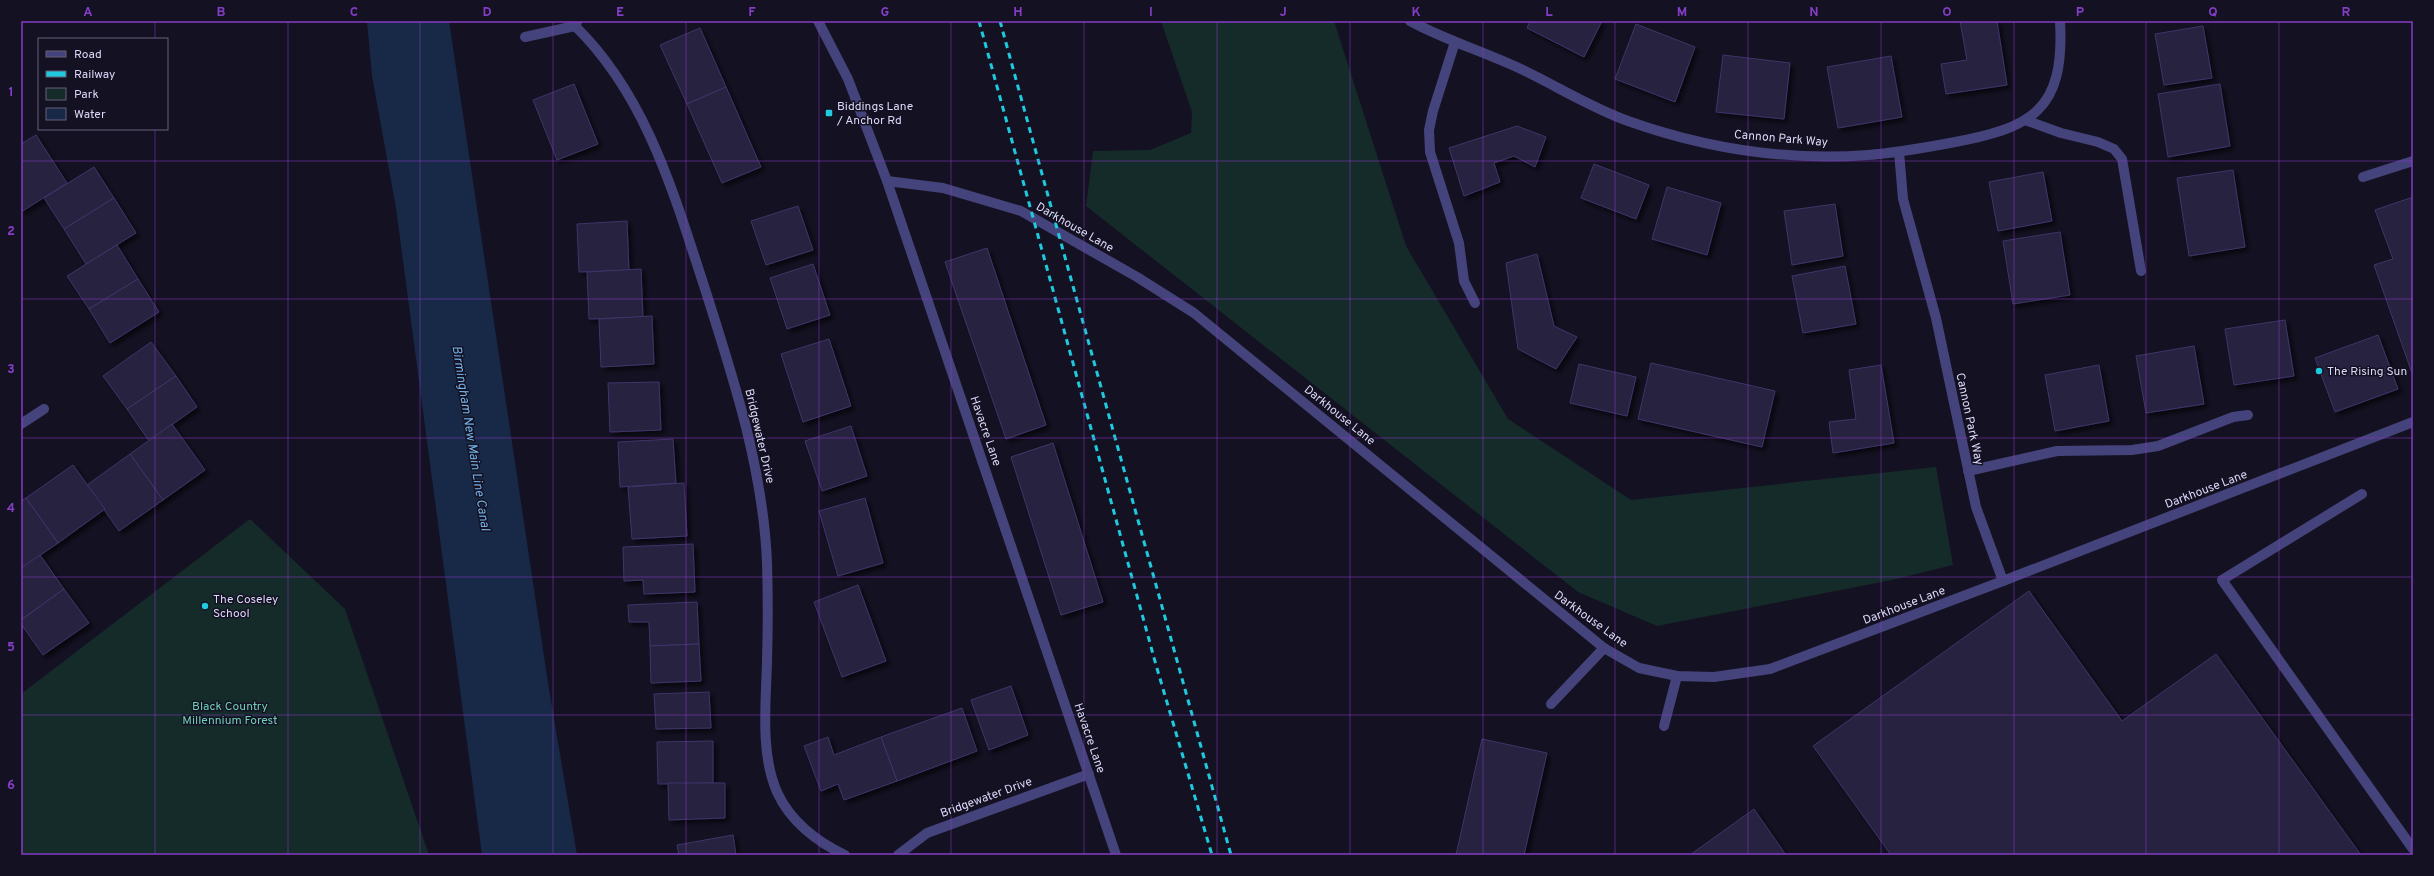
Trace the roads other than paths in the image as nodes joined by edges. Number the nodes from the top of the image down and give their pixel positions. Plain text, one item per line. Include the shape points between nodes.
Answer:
1 (818, 21) edge
2 (1410, 21) edge
3 (2060, 21) edge
4 (576, 24) edge
5 (526, 37) dead end
6 (1455, 42) junction
7 (2025, 120) junction
8 (1899, 152) junction
9 (2413, 161) edge
10 (2363, 177) dead end
11 (887, 181) junction
12 (2141, 271) dead end
13 (1475, 303) dead end
14 (44, 409) dead end
15 (2248, 415) dead end
16 (2413, 422) edge
17 (21, 424) edge
18 (1968, 471) junction
19 (2362, 494) dead end
20 (2003, 582) junction
21 (1604, 648) junction
22 (1677, 676) junction
23 (1550, 704) dead end
24 (1664, 726) dead end
25 (1089, 774) junction
26 (2413, 849) edge
27 (845, 855) edge
28 (898, 855) edge
29 (1116, 855) edge

1 - 11 street, Havacre Lane via 848,79
2 - 6 street, Cannon Park Way
3 - 7 street via 2061,51 2058,74 2049,96
4 - 5 street, Bridgewater Drive
4 - 27 street, Bridgewater Drive via 619,78 643,120 684,226 744,417 758,483 766,544 769,604 766,730 769,761 776,791 791,815 823,844
6 - 8 street, Cannon Park Way via 1524,70 1583,101 1628,120 1693,140 1755,152 1812,157
6 - 13 street via 1433,111 1429,130 1430,152 1459,243 1464,281
7 - 8 street via 2012,129 1985,137
7 - 12 street via 2114,149 2122,160
8 - 18 street, Cannon Park Way via 1903,199 1936,318
9 - 10 street
11 - 21 street, Darkhouse Lane via 943,188 1021,211 1194,313
11 - 25 street, Havacre Lane
14 - 17 street
15 - 18 street via 2233,417 2158,446 2132,450 2057,451
16 - 20 street, Darkhouse Lane
18 - 20 street, Cannon Park Way via 1976,507
19 - 26 street via 2222,580
20 - 22 street, Darkhouse Lane via 1770,669 1714,677
21 - 22 street, Darkhouse Lane via 1639,668
21 - 23 street
22 - 24 street
25 - 28 street, Bridgewater Drive via 927,833
25 - 29 street, Havacre Lane

